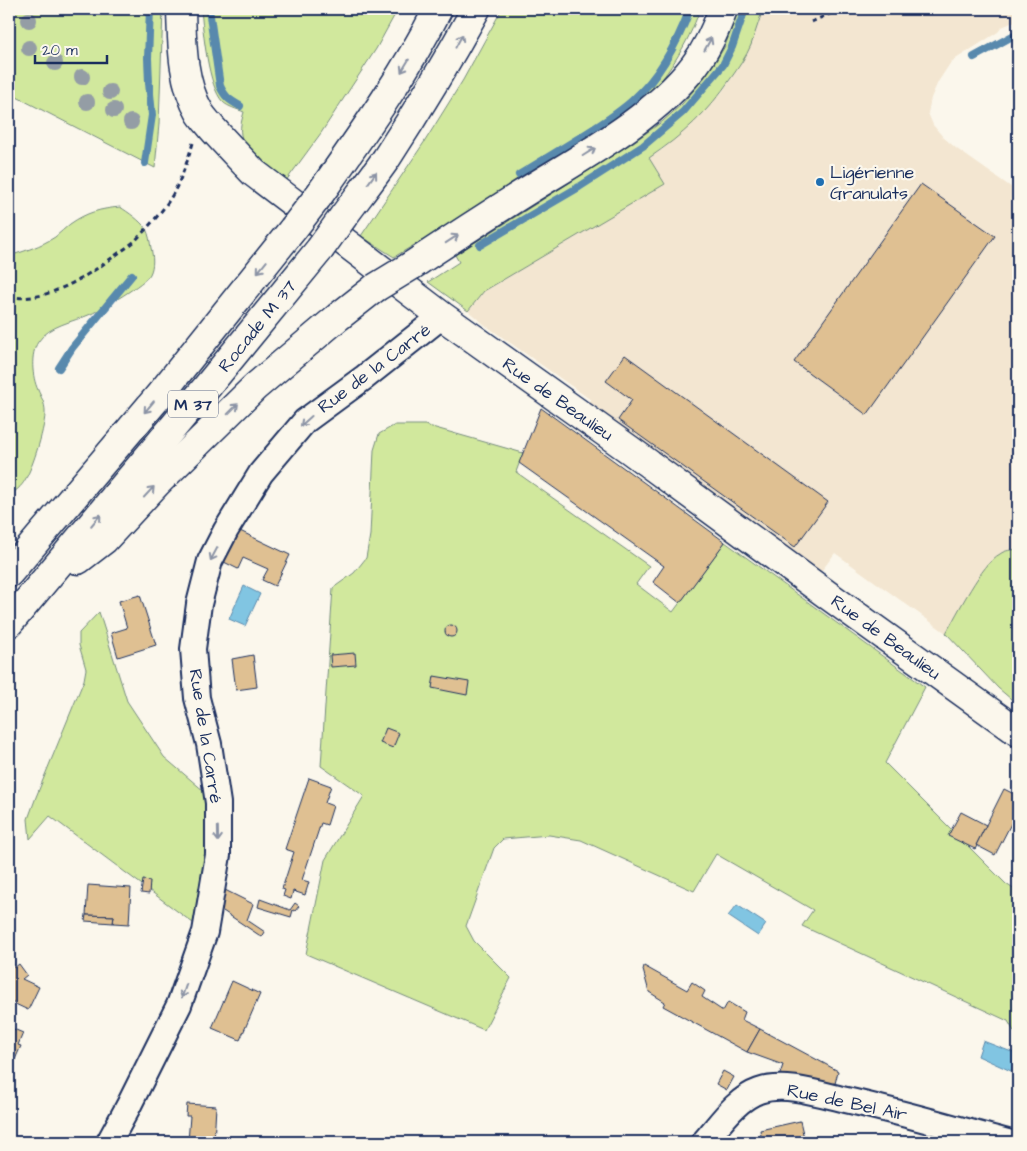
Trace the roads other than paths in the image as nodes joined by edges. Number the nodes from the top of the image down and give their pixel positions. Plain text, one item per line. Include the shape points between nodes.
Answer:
1 (181, 9) edge
2 (438, 9) edge
3 (476, 9) edge
4 (723, 9) edge
5 (442, 316) junction
6 (9, 573) edge
7 (31, 597) junction
8 (9, 624) edge
9 (1018, 732) edge
10 (109, 1142) edge
11 (704, 1142) edge
12 (1008, 1142) edge

1 - 5 main road, Rue de Beaulieu via 182,42 191,94 201,114 229,148 254,173
2 -> 6 main road, Rocade M 37 / M 37, bridge via 371,120 317,198 163,391
7 -> 3 main road, Rocade M 37 / M 37, bridge via 320,249 385,160 452,54
7 -> 4 main road, bridge via 104,540 254,387 338,317 375,288 656,106 694,66 716,29
5 - 9 main road, Rue de Beaulieu
5 -> 10 street, Rue de la Carré via 305,421 261,473 210,561 199,604 193,649 197,698 209,744 218,803 218,855 205,932 179,1005
7 - 8 main road, Rocade M 37 / M 37
11 - 12 street, Rue de Bel Air via 745,1098 776,1088 791,1088 882,1108

